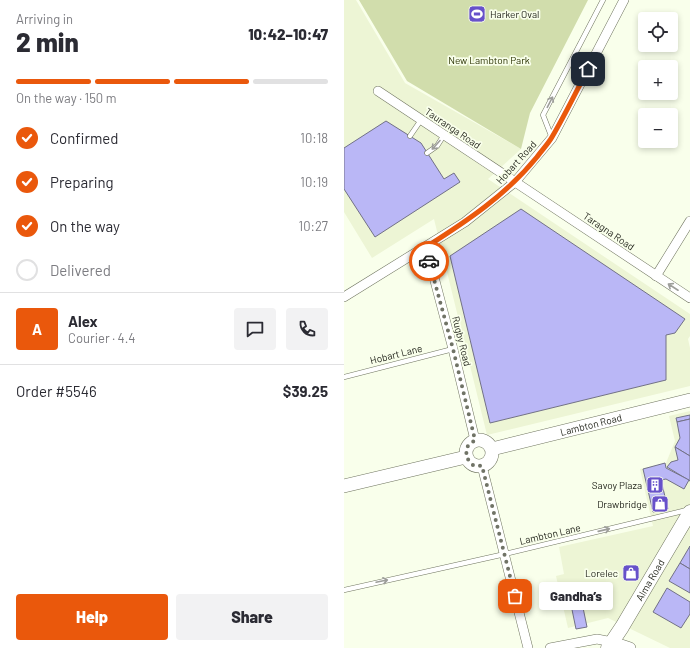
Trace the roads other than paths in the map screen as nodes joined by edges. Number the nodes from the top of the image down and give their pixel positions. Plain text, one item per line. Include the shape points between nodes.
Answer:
1 (603, 0) edge
2 (624, 0) edge
3 (378, 91) dead end
4 (421, 120) junction
5 (444, 135) junction
6 (410, 136) dead end
7 (552, 138) junction
8 (427, 153) dead end
9 (515, 182) junction
10 (690, 222) edge
11 (426, 247) junction
12 (656, 276) junction
13 (344, 297) edge
14 (690, 298) edge
15 (453, 349) junction
16 (344, 377) edge
17 (690, 400) edge
18 (475, 440) junction
19 (492, 449) junction
20 (466, 457) junction
21 (482, 466) junction
22 (344, 486) edge
23 (690, 511) edge
24 (505, 554) junction
25 (344, 590) edge
26 (610, 645) edge
27 (528, 648) edge
28 (550, 648) edge
29 (630, 648) edge

7 -> 1 lane via 543,115
2 - 7 street, Hobart Road
3 - 4 street, Tauranga Road
4 - 5 street, Tauranga Road
4 - 6 lane
5 -> 8 lane via 437,146
5 - 9 street, Tauranga Road
7 - 9 street, Hobart Road
9 - 11 street, Hobart Road via 465,222
9 - 12 street, Taragna Road
10 - 12 street
11 - 13 street, Hobart Road
11 - 15 street, Rugby Road
14 -> 12 street, Taragna Road
15 - 16 lane, Hobart Lane
15 - 18 street, Rugby Road
17 - 19 main road, Lambton Road
18 - 19 main road via 485,441
18 - 20 main road via 467,447
19 - 21 main road via 490,460
20 - 21 main road via 473,465
20 - 22 main road
21 - 24 street
24 -> 23 lane, Lambton Lane
23 - 26 main road, Alma Road
25 -> 24 lane, Lambton Lane
24 - 27 street
26 - 28 street via 597,639
26 - 29 street

